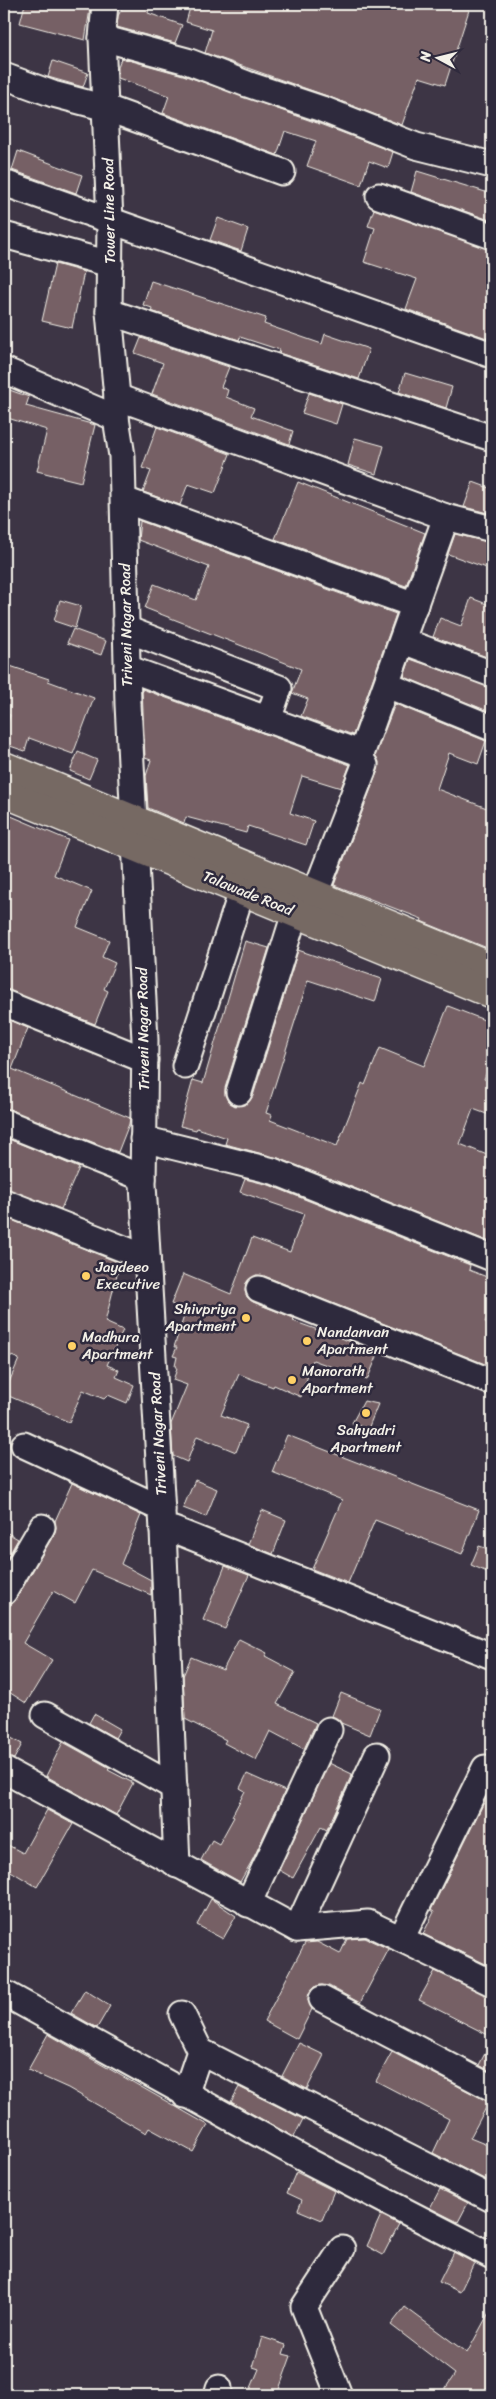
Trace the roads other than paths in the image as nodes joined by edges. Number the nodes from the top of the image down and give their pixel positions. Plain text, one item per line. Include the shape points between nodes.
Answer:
1 (103, 4) edge
2 (102, 38) junction
3 (4, 76) edge
4 (106, 108) junction
5 (492, 165) edge
6 (282, 172) dead end
7 (4, 183) edge
8 (379, 196) dead end
9 (110, 221) junction
10 (4, 235) edge
11 (492, 236) edge
12 (110, 264) junction
13 (109, 312) junction
14 (492, 355) edge
15 (4, 370) edge
16 (116, 408) junction
17 (492, 438) edge
18 (124, 500) junction
19 (446, 517) junction
20 (492, 529) edge
21 (415, 605) junction
22 (126, 629) junction
23 (403, 641) junction
24 (127, 668) junction
25 (492, 674) edge
26 (387, 685) junction
27 (268, 720) junction
28 (492, 728) edge
29 (365, 765) dead end
30 (4, 766) edge
31 (4, 794) edge
32 (135, 820) junction
33 (136, 847) junction
34 (242, 891) junction
35 (315, 894) junction
36 (296, 913) junction
37 (492, 966) edge
38 (492, 994) edge
39 (4, 1003) edge
40 (145, 1060) junction
41 (185, 1066) dead end
42 (239, 1092) dead end
43 (4, 1122) edge
44 (143, 1139) junction
45 (143, 1178) junction
46 (4, 1202) edge
47 (147, 1258) junction
48 (492, 1258) edge
49 (258, 1289) dead end
50 (492, 1382) edge
51 (24, 1444) dead end
52 (163, 1519) junction
53 (42, 1527) dead end
54 (4, 1592) edge
55 (492, 1656) edge
56 (45, 1715) dead end
57 (329, 1730) dead end
58 (377, 1755) dead end
59 (485, 1768) dead end
60 (4, 1770) edge
61 (174, 1787) junction
62 (177, 1864) junction
63 (248, 1904) junction
64 (297, 1929) junction
65 (401, 1939) junction
66 (492, 1983) edge
67 (4, 1993) edge
68 (322, 1999) dead end
69 (182, 2014) dead end
70 (200, 2051) junction
71 (492, 2088) edge
72 (185, 2095) junction
73 (492, 2200) edge
74 (342, 2249) dead end
75 (492, 2256) edge
76 (339, 2395) edge

1 - 2 street, Tower Line Road
2 - 4 street, Tower Line Road
2 - 5 street via 187,60 416,146
3 - 4 street via 53,94
4 - 6 street
4 - 9 street, Tower Line Road
7 - 9 street
8 - 11 street
9 - 12 street, Tower Line Road
9 - 14 street
10 - 12 street
12 - 13 street, Tower Line Road
13 - 16 street, Tower Line Road
13 - 17 street
15 - 16 street
16 - 18 street, Triveni Nagar Road
16 - 19 street
18 - 21 street
18 - 22 street, Triveni Nagar Road
19 - 20 street
19 - 21 street
21 - 23 street
22 - 24 street, Triveni Nagar Road
22 - 27 street via 279,688
23 - 25 street
23 - 26 street
24 - 27 street
24 - 32 street, Triveni Nagar Road
26 - 27 street via 364,749 357,752
26 - 28 street
29 - 35 street
30 - 32 main road, Talawade Road
31 - 33 main road, Talawade Road
32 - 33 street, Triveni Nagar Road
32 - 35 main road, Talawade Road
33 - 34 main road, Talawade Road
33 - 40 street, Triveni Nagar Road
34 - 36 main road, Talawade Road
34 - 41 street
35 - 37 main road, Talawade Road
36 - 38 main road, Talawade Road
36 - 42 street
39 - 40 street
40 - 44 street, Triveni Nagar Road
43 - 45 street
44 - 45 street, Triveni Nagar Road
44 - 48 street via 273,1171
45 - 47 street, Triveni Nagar Road
46 - 47 street
47 - 52 street, Triveni Nagar Road
49 - 50 street
51 - 52 street
52 - 55 street via 174,1530
52 - 61 street, Triveni Nagar Road
53 - 54 street
56 - 61 street
57 - 63 street
58 - 64 street
59 - 65 street
60 - 62 street
61 - 62 street, Triveni Nagar Road
62 - 63 street
63 - 64 street
64 - 65 street via 368,1923
65 - 66 street
67 - 72 street
68 - 71 street
69 - 70 street
70 - 72 street
70 - 73 street
72 - 75 street
74 - 76 street via 304,2307

